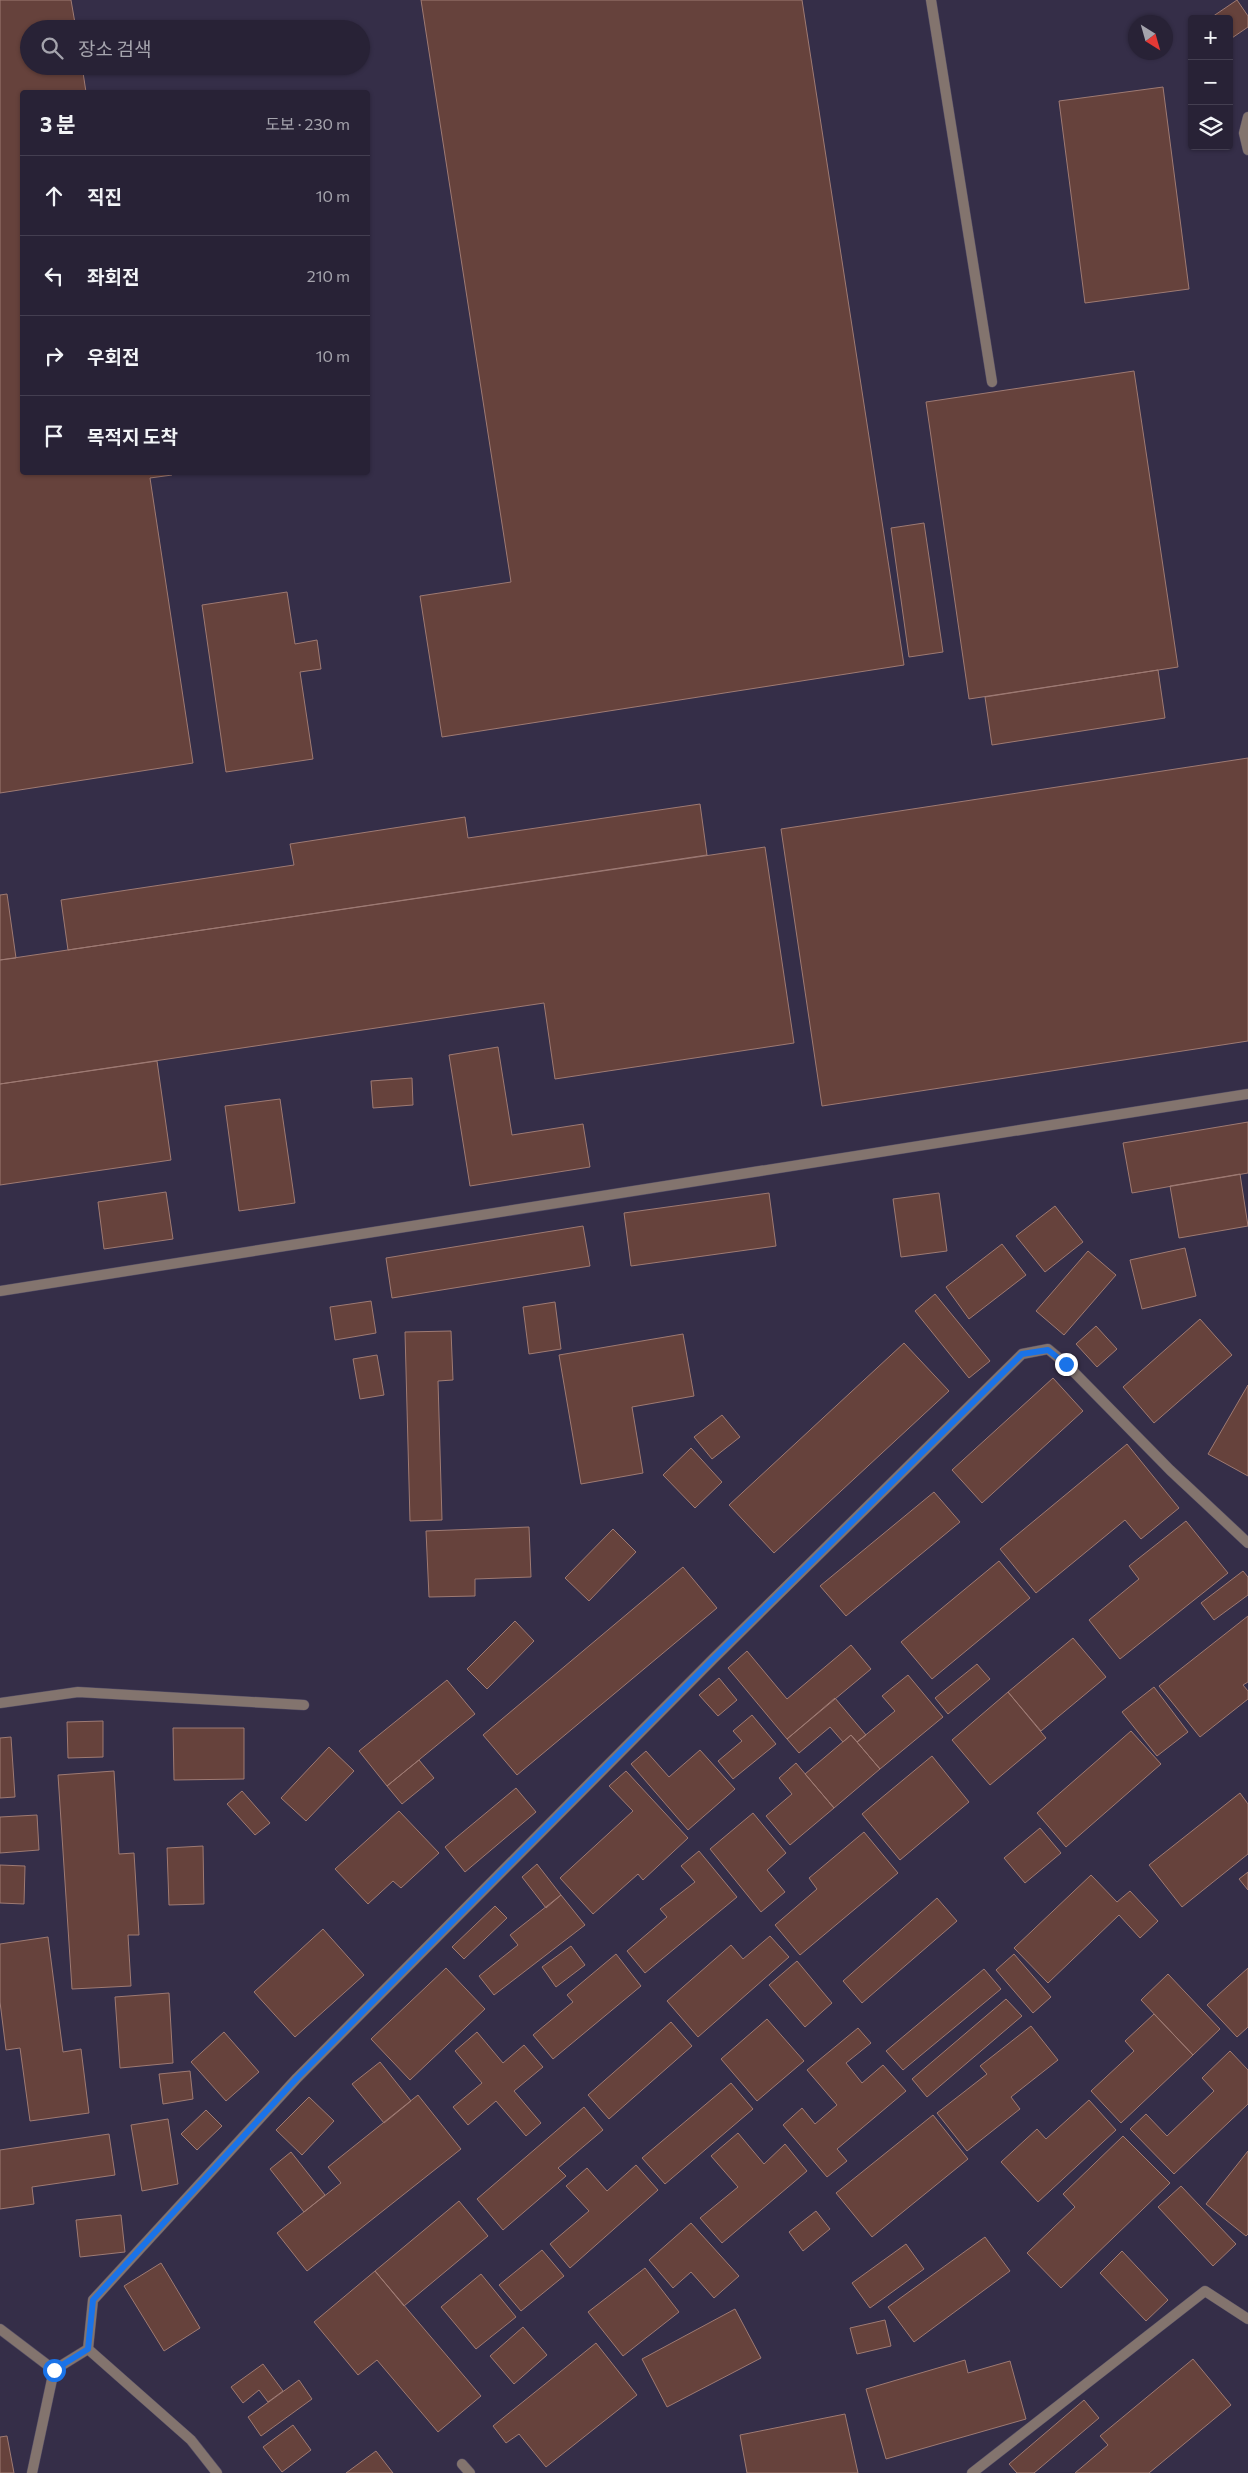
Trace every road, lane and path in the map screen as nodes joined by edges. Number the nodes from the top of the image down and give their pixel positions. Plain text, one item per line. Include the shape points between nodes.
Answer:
1 (931, 0) edge
2 (1248, 117) edge
3 (1248, 150) edge
4 (992, 382) dead end
5 (1248, 1094) edge
6 (0, 1291) edge
7 (1248, 1543) edge
8 (0, 1703) edge
9 (304, 1705) dead end
10 (1248, 2319) edge
11 (0, 2329) edge
12 (88, 2349) junction
13 (54, 2370) junction
14 (462, 2464) dead end
15 (32, 2473) edge
16 (217, 2473) edge
17 (470, 2473) edge
18 (972, 2473) edge

1 - 4 street
2 - 3 street via 1244,133
5 - 6 street
7 - 12 street via 1170,1470 1066,1364 1048,1350 1022,1354 713,1659 297,2078 93,2300
8 - 9 street via 78,1692
10 - 18 street via 1204,2291
11 - 13 street
12 - 13 street
12 - 16 street via 191,2440
13 - 15 street
14 - 17 street

